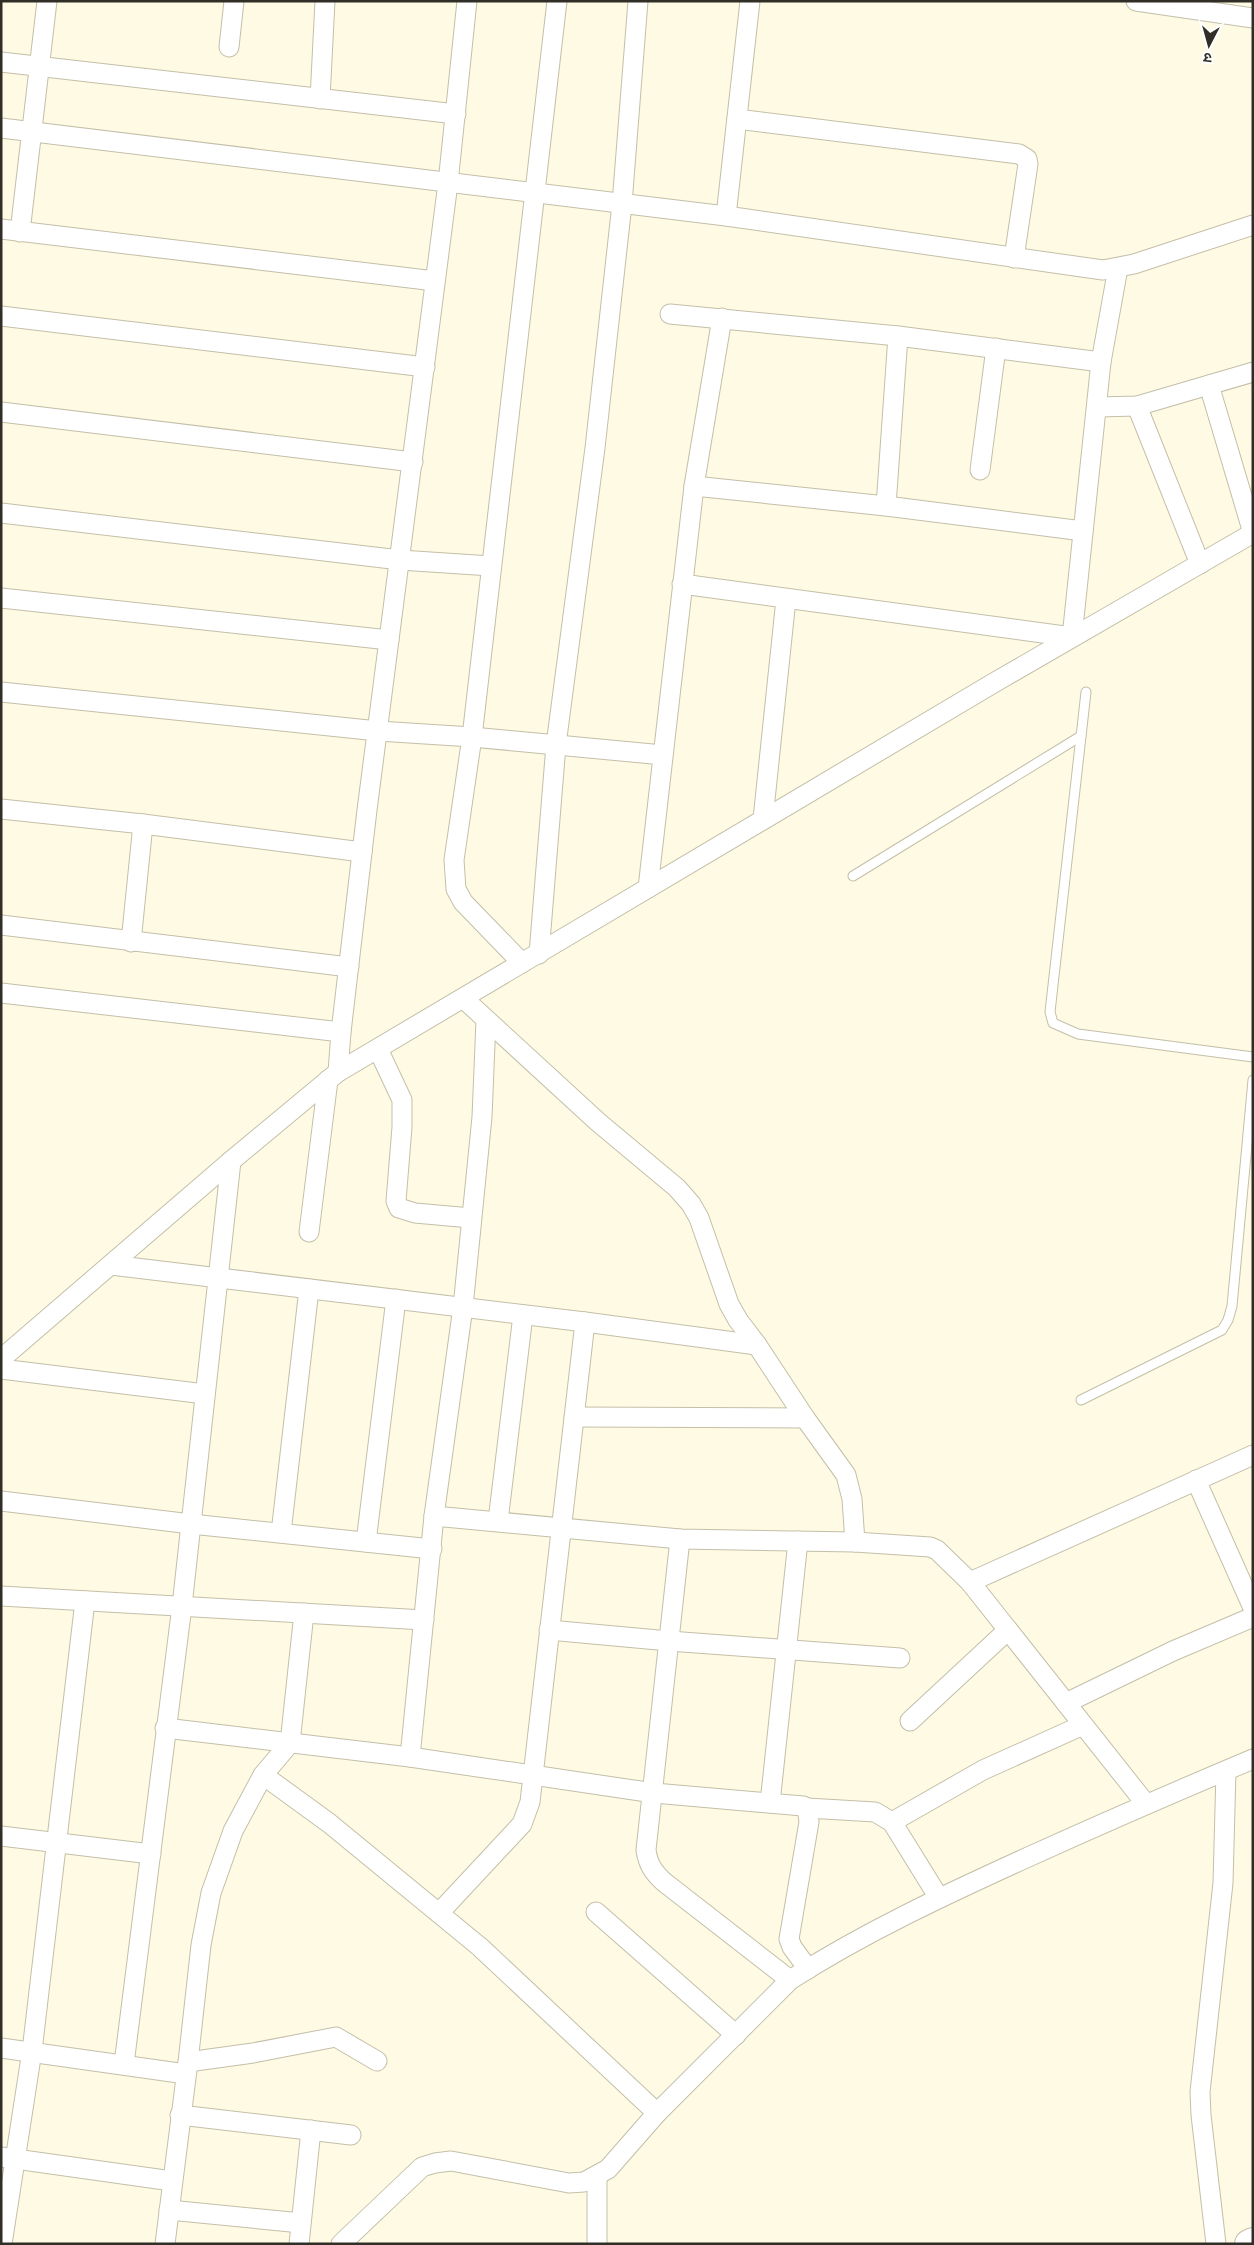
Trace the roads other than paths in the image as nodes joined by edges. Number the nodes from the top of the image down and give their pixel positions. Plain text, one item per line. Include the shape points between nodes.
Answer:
1 (47, 1) edge
2 (234, 1) edge
3 (325, 1) edge
4 (467, 1) edge
5 (557, 1) edge
6 (638, 1) edge
7 (750, 1) edge
8 (1136, 1) edge
9 (1253, 18) edge
10 (229, 47) dead end
11 (1, 62) edge
12 (38, 67) junction
13 (320, 99) junction
14 (456, 114) junction
15 (737, 119) junction
16 (1, 128) edge
17 (31, 132) junction
18 (448, 183) junction
19 (534, 194) junction
20 (622, 204) junction
21 (726, 216) junction
22 (1253, 225) edge
23 (10, 230) edge
24 (1014, 258) junction
25 (1118, 268) junction
26 (436, 281) junction
27 (670, 314) dead end
28 (1, 316) edge
29 (722, 318) junction
30 (898, 336) junction
31 (996, 348) junction
32 (1101, 362) junction
33 (424, 367) junction
34 (1253, 372) edge
35 (1209, 385) junction
36 (1137, 406) junction
37 (1097, 407) junction
38 (1, 412) edge
39 (413, 462) junction
40 (980, 470) dead end
41 (694, 486) junction
42 (886, 506) junction
43 (1, 513) edge
44 (1083, 531) junction
45 (1253, 533) edge
46 (400, 560) junction
47 (1200, 564) junction
48 (491, 566) junction
49 (682, 584) junction
50 (1, 598) edge
51 (786, 599) junction
52 (1072, 637) junction
53 (389, 640) junction
54 (1, 692) edge
55 (1086, 692) dead end
56 (378, 731) junction
57 (1081, 736) junction
58 (472, 737) junction
59 (556, 746) junction
60 (663, 755) junction
61 (1, 808) edge
62 (763, 819) junction
63 (143, 824) junction
64 (362, 852) junction
65 (853, 876) dead end
66 (648, 888) junction
67 (1, 925) edge
68 (131, 942) junction
69 (539, 954) junction
70 (522, 963) junction
71 (349, 968) junction
72 (1, 993) edge
73 (464, 999) junction
74 (486, 1020) junction
75 (341, 1032) junction
76 (378, 1048) junction
77 (1253, 1057) edge
78 (333, 1076) junction
79 (1253, 1080) edge
80 (231, 1161) junction
81 (471, 1218) junction
82 (309, 1232) dead end
83 (111, 1265) junction
84 (218, 1278) junction
85 (309, 1289) junction
86 (396, 1300) junction
87 (463, 1307) junction
88 (523, 1315) junction
89 (585, 1322) junction
90 (757, 1345) junction
91 (1, 1359) edge
92 (1, 1369) edge
93 (205, 1394) junction
94 (1081, 1400) dead end
95 (574, 1417) junction
96 (805, 1418) junction
97 (1253, 1455) edge
98 (1196, 1480) junction
99 (1, 1501) edge
100 (434, 1516) junction
101 (498, 1521) junction
102 (191, 1524) junction
103 (562, 1528) junction
104 (281, 1533) junction
105 (680, 1538) junction
106 (798, 1541) junction
107 (366, 1542) junction
108 (855, 1542) junction
109 (432, 1549) junction
110 (970, 1582) junction
111 (1, 1596) edge
112 (85, 1601) junction
113 (182, 1606) junction
114 (1253, 1608) edge
115 (304, 1613) junction
116 (1253, 1617) edge
117 (424, 1620) junction
118 (548, 1630) junction
119 (1008, 1630) junction
120 (669, 1642) junction
121 (788, 1649) junction
122 (900, 1658) dead end
123 (1066, 1703) junction
124 (910, 1721) dead end
125 (1083, 1725) junction
126 (165, 1728) junction
127 (290, 1742) junction
128 (410, 1757) junction
129 (1253, 1760) edge
130 (1226, 1771) junction
131 (263, 1775) junction
132 (531, 1776) junction
133 (654, 1793) junction
134 (770, 1804) junction
135 (1146, 1804) junction
136 (807, 1808) junction
137 (892, 1822) junction
138 (1, 1836) edge
139 (56, 1843) junction
140 (151, 1854) junction
141 (939, 1898) junction
142 (596, 1912) dead end
143 (439, 1913) junction
144 (808, 1968) junction
145 (790, 1980) junction
146 (736, 2035) junction
147 (1, 2048) edge
148 (32, 2051) junction
149 (377, 2061) dead end
150 (124, 2064) junction
151 (187, 2068) junction
152 (657, 2113) junction
153 (180, 2115) junction
154 (311, 2130) junction
155 (351, 2135) dead end
156 (8, 2157) edge
157 (597, 2176) junction
158 (172, 2181) junction
159 (169, 2210) junction
160 (301, 2223) junction
161 (1253, 2242) edge
162 (2, 2244) edge
163 (165, 2244) edge
164 (299, 2244) edge
165 (341, 2244) edge
166 (597, 2244) edge
167 (1216, 2244) edge
168 (1249, 2244) edge

1 - 12 street
2 - 10 street
3 - 13 street
4 - 14 street
5 - 19 street
6 - 20 street
7 - 15 street
8 - 9 street
11 - 12 street
12 - 13 street
12 - 17 street
13 - 14 street
14 - 18 street
15 - 21 street
15 - 24 street via 1018,154 1028,164
16 - 17 street
17 - 18 street
17 - 23 street
18 - 19 street
18 - 26 street
19 - 20 street
19 - 48 street
20 - 21 street
20 - 59 street via 595,448
21 - 24 street
22 - 25 street
23 - 26 street
24 - 25 street via 1103,270
25 - 32 street
26 - 33 street
27 - 29 street
28 - 33 street
29 - 30 street
29 - 41 street
30 - 31 street
30 - 42 street
31 - 32 street
31 - 40 street
32 - 37 street
33 - 39 street
34 - 35 street
35 - 36 street
35 - 45 street
36 - 37 street
36 - 47 street
37 - 44 street
38 - 39 street
39 - 46 street
41 - 42 street
41 - 49 street
42 - 44 street
43 - 46 street
44 - 52 street
45 - 47 street
46 - 48 street
46 - 53 street
47 - 52 street
48 - 58 street
49 - 51 street
49 - 60 street
50 - 53 street
51 - 52 street
51 - 62 street
52 - 62 street
53 - 56 street
54 - 56 street
55 - 57 lane
56 - 58 street
56 - 64 street
57 - 65 lane
57 - 77 lane via 1050,1012 1054,1024 1078,1034
58 - 59 street
58 - 70 street via 454,860 456,889 463,902
59 - 60 street
59 - 69 street
60 - 66 street
61 - 63 street
62 - 66 street
63 - 64 street
63 - 68 street
64 - 71 street
66 - 69 street
67 - 68 street
68 - 71 street
69 - 70 street
70 - 73 street
71 - 75 street
72 - 75 street
73 - 74 street
73 - 76 street
74 - 81 street via 482,1117
74 - 90 street via 598,1122 677,1188 691,1204 734,1314
75 - 78 street
76 - 78 street
76 - 81 street via 402,1100 396,1202 399,1208 415,1213
78 - 80 street
78 - 82 street
79 - 94 lane via 1232,1306 1228,1320 1222,1330
80 - 83 street
80 - 84 street
81 - 87 street
83 - 84 street
83 - 91 street
84 - 85 street
84 - 93 street
85 - 86 street
85 - 104 street
86 - 87 street
86 - 107 street
87 - 88 street
87 - 100 street
88 - 89 street
88 - 101 street
89 - 90 street
89 - 95 street
90 - 96 street
92 - 93 street
93 - 102 street
95 - 96 street
95 - 103 street
96 - 108 street via 846,1475 852,1499
97 - 98 street
98 - 110 street
98 - 114 street
99 - 102 street
100 - 101 street
100 - 109 street
101 - 103 street
102 - 104 street
102 - 113 street
103 - 105 street
103 - 118 street
104 - 107 street
105 - 106 street
105 - 120 street
106 - 108 street
106 - 121 street
107 - 109 street
108 - 110 street via 930,1547 946,1556
109 - 117 street
110 - 119 street
111 - 112 street
112 - 113 street
112 - 139 street
113 - 115 street
113 - 126 street
115 - 117 street
115 - 127 street
116 - 123 street via 1173,1651
117 - 128 street
118 - 120 street
118 - 132 street
119 - 123 street
119 - 124 street
120 - 121 street
120 - 133 street
121 - 122 street
121 - 134 street
123 - 125 street
125 - 135 street
125 - 137 street via 983,1770
126 - 127 street
126 - 140 street
127 - 128 street
127 - 131 street
128 - 132 street
129 - 130 street
130 - 135 street
130 - 167 street via 1223,1883 1200,2092
131 - 143 street via 329,1823
131 - 151 street via 233,1831 211,1893 201,1944
132 - 133 street
132 - 143 street via 530,1802 522,1824
133 - 134 street
133 - 145 street via 646,1850 654,1873
134 - 136 street
135 - 141 street
136 - 137 street via 875,1812
136 - 144 street via 809,1822 789,1939
137 - 141 street
138 - 139 street
139 - 140 street
139 - 148 street
140 - 150 street
141 - 144 street
142 - 146 street
143 - 152 street via 480,1947
144 - 145 street
145 - 146 street
146 - 152 street
147 - 148 street
148 - 150 street
148 - 156 street
149 - 151 street via 336,2037
150 - 151 street
151 - 153 street
152 - 157 street via 608,2169
153 - 154 street
153 - 158 street
154 - 155 street
154 - 160 street
156 - 158 street
156 - 162 street
157 - 165 street via 584,2182 569,2182 451,2161 435,2162 409,2177
157 - 166 street
158 - 159 street
159 - 160 street
159 - 163 street
160 - 164 street
161 - 168 main road

